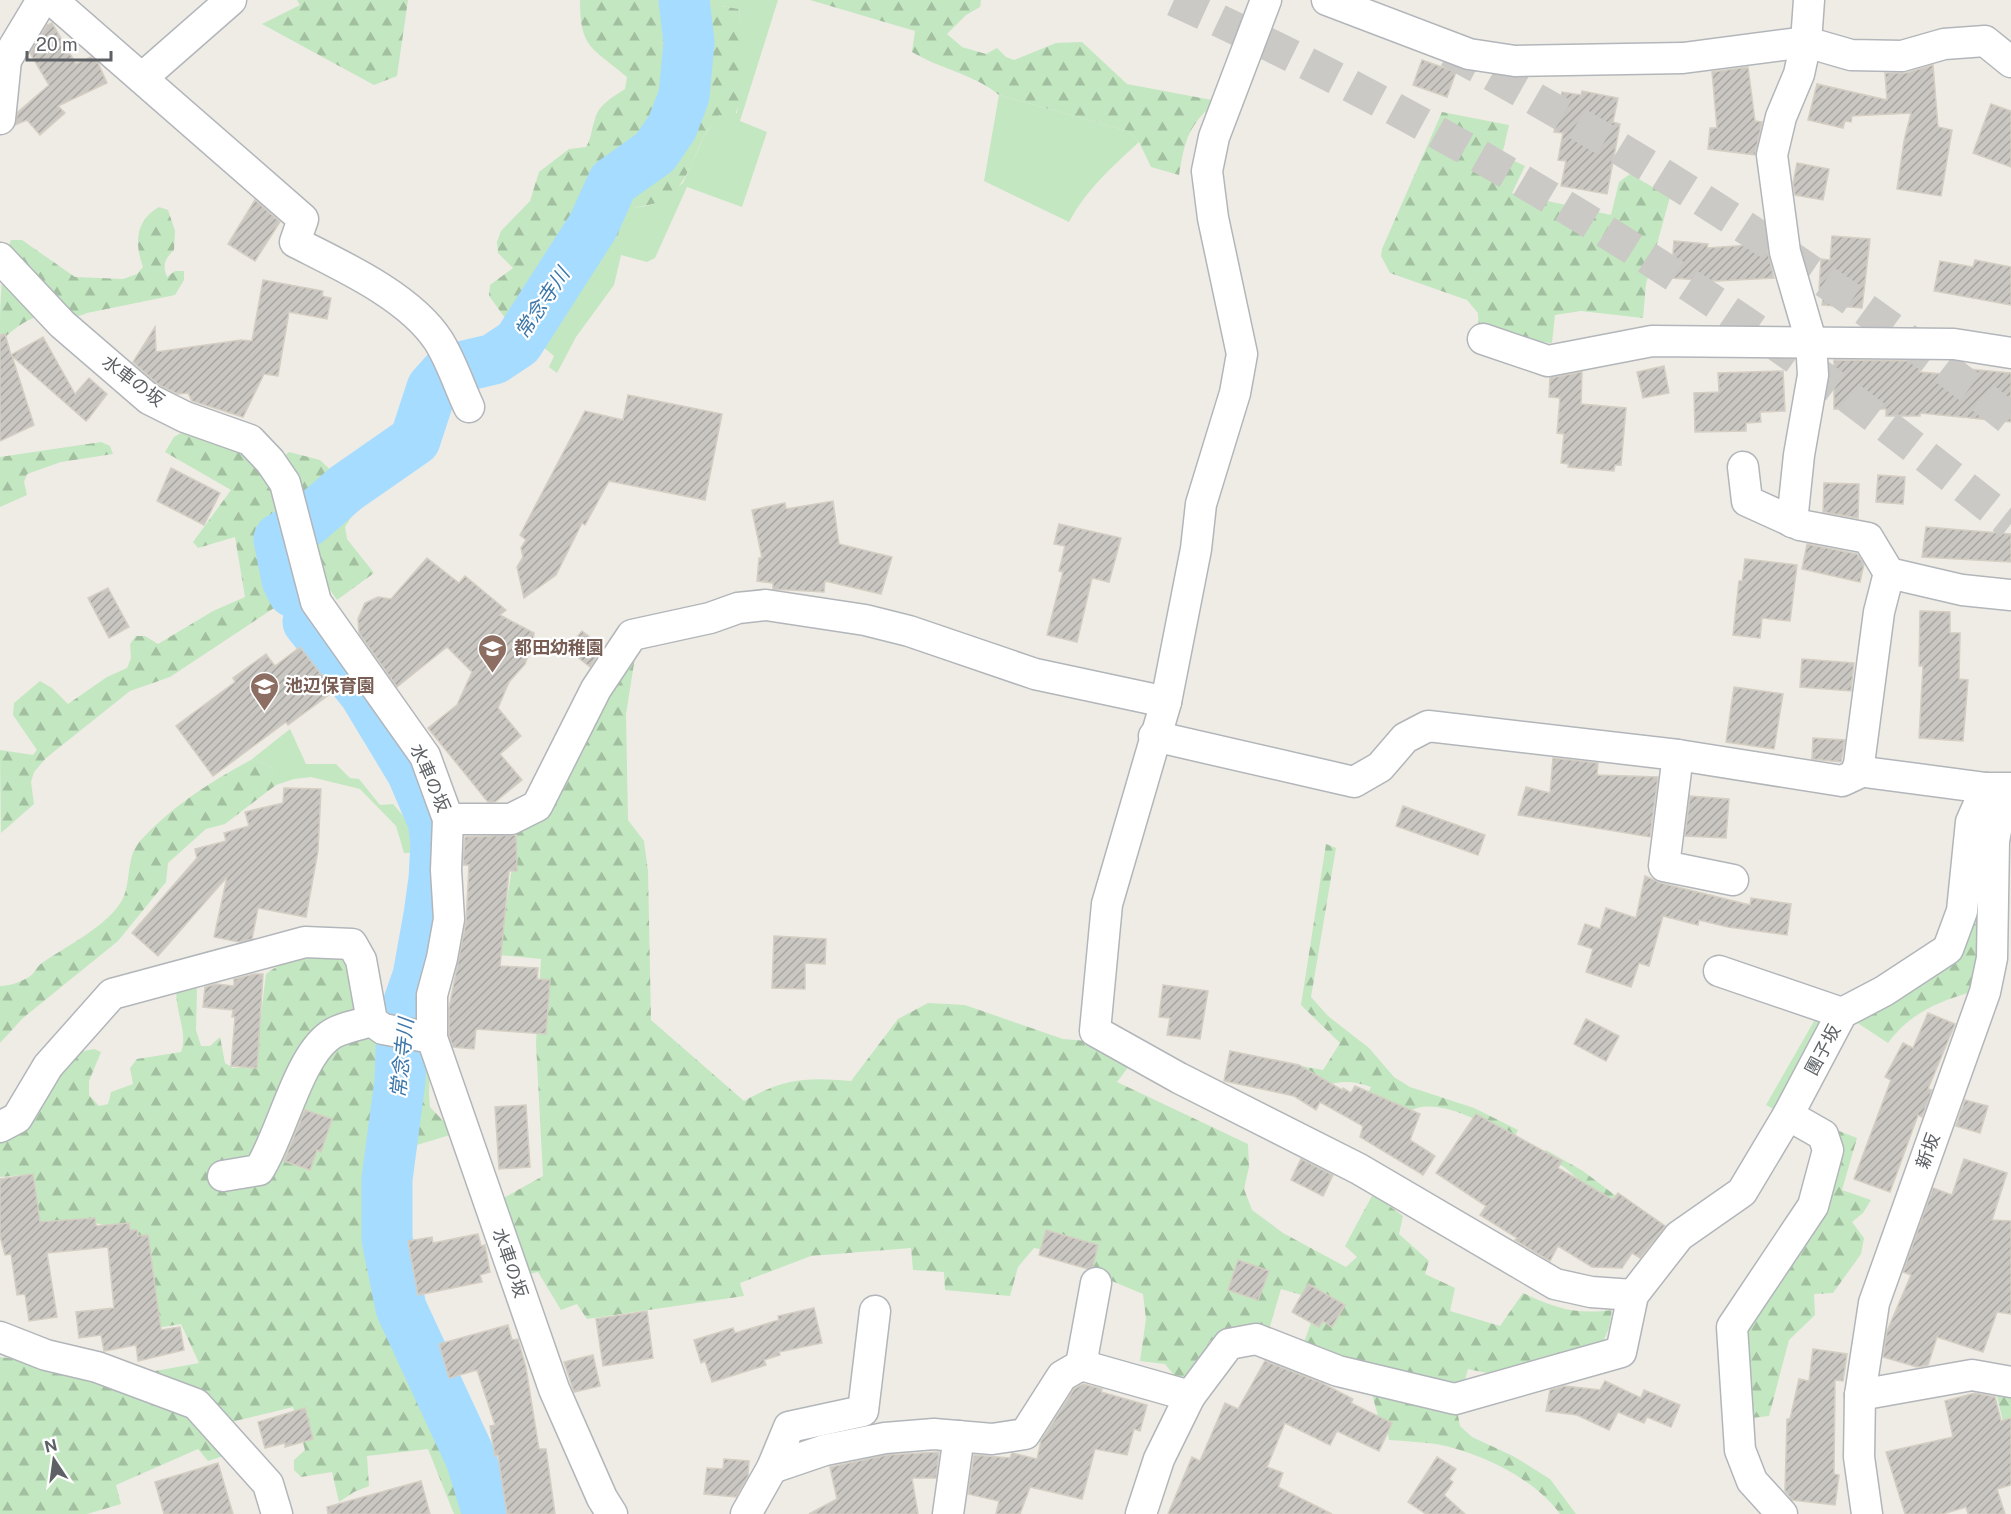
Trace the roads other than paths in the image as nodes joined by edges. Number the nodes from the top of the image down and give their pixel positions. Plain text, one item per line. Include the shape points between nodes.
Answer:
1 (42, 0) edge
2 (52, 0) edge
3 (231, 0) edge
4 (1266, 0) edge
5 (1327, 0) edge
6 (1809, 0) edge
7 (1806, 42) junction
8 (2011, 62) edge
9 (142, 78) junction
10 (0, 119) edge
11 (0, 258) edge
12 (1483, 339) dead end
13 (1810, 341) junction
14 (2011, 353) edge
15 (469, 407) dead end
16 (1743, 467) dead end
17 (1792, 522) junction
18 (1889, 573) junction
19 (2011, 595) edge
20 (1166, 702) junction
21 (1154, 736) junction
22 (1678, 755) junction
23 (1857, 771) junction
24 (2000, 788) edge
25 (448, 819) junction
26 (1733, 880) dead end
27 (2002, 961) edge
28 (1719, 971) dead end
29 (1842, 1013) junction
30 (398, 1030) junction
31 (1788, 1116) junction
32 (0, 1127) edge
33 (223, 1176) dead end
34 (1096, 1283) dead end
35 (1633, 1295) junction
36 (875, 1311) dead end
37 (0, 1337) edge
38 (1081, 1365) junction
39 (2011, 1382) edge
40 (1860, 1395) junction
41 (1190, 1396) junction
42 (959, 1436) junction
43 (772, 1468) junction
44 (277, 1514) edge
45 (612, 1514) edge
46 (746, 1514) edge
47 (948, 1514) edge
48 (1141, 1514) edge
49 (1782, 1514) edge
50 (1867, 1514) edge

1 - 10 street via 6,60
2 - 9 street
3 - 9 street
4 - 20 street via 1214,137 1207,171 1242,354 1235,393 1201,504
5 - 7 street via 1469,54 1515,61 1683,58
6 - 7 street
7 - 8 street via 1851,55 1902,56 1944,44 1985,41
7 - 13 street via 1772,155 1785,252
9 - 15 street via 303,219 296,242 411,310 438,340
11 - 25 street, 水車の坂 via 62,324 149,399 185,417 250,440 270,461 285,483 316,602 425,756
12 - 13 street via 1548,361 1652,341
13 - 14 street via 1954,344
13 - 17 street via 1813,375
16 - 17 street via 1747,501
17 - 18 street via 1868,538
18 - 19 street via 1962,590
18 - 23 street via 1879,612
20 - 21 street
20 - 25 street via 1035,674 865,620 766,605 738,608 711,618 632,635 596,689 537,806 511,819
21 - 22 street via 1354,782 1380,767 1405,738 1428,726
21 - 35 street via 1107,904 1095,1031 1359,1169 1555,1284
22 - 23 street via 1842,781
22 - 26 street via 1664,866
23 - 24 street
24 - 27 street, 新坂 via 1994,841
24 - 29 street, 團子坂 via 1971,822 1962,911 1948,949
25 - 30 street, 水車の坂 via 449,919 442,958 432,995
27 - 40 street, 新坂 via 1985,992 1874,1303
28 - 29 street
29 - 31 street, 團子坂
30 - 32 street via 352,944 305,942 112,994 48,1066 17,1119
30 - 33 street via 330,1035 312,1053 273,1148 259,1170
30 - 45 street, 水車の坂
31 - 35 street, 團子坂 via 1742,1192 1679,1236
31 - 49 street via 1823,1135 1828,1150 1813,1206 1732,1326 1740,1450 1752,1481
34 - 38 street
35 - 41 street via 1621,1352 1455,1400 1338,1371 1256,1339 1229,1344
36 - 43 street via 863,1411 789,1427
37 - 44 street via 196,1404 268,1484
38 - 41 street
38 - 42 street via 1062,1376 1025,1434 992,1439
39 - 40 street via 1972,1375
40 - 50 street, 新坂 via 1859,1457
41 - 48 street via 1159,1459
42 - 43 street via 885,1438 825,1450
42 - 47 street
43 - 46 street

